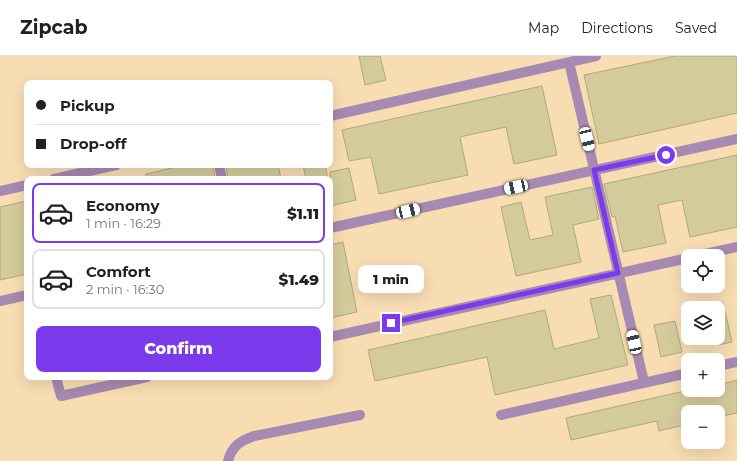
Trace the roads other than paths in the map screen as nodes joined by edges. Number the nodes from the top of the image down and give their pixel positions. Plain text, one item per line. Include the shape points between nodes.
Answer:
1 (596, 56) edge
2 (569, 62) junction
3 (333, 115) edge
4 (737, 139) edge
5 (103, 168) edge
6 (594, 170) junction
7 (67, 176) edge
8 (24, 186) edge
9 (0, 191) edge
10 (333, 227) edge
11 (737, 247) edge
12 (725, 250) edge
13 (681, 260) edge
14 (618, 273) junction
15 (24, 296) edge
16 (0, 301) edge
17 (333, 336) edge
18 (737, 362) edge
19 (725, 365) edge
20 (681, 374) edge
21 (57, 380) edge
22 (133, 380) edge
23 (644, 382) junction
24 (360, 415) dead end
25 (501, 415) dead end
26 (228, 461) edge

1 - 2 street
2 - 3 street
2 - 6 street
4 - 6 street
5 - 7 street
6 - 10 street
6 - 14 street
8 - 9 street
11 - 12 street
13 - 14 street
14 - 17 street
14 - 23 street
15 - 16 street
18 - 19 street
20 - 23 street
21 - 22 street via 61,396
23 - 25 street
24 - 26 street via 254,436 239,442 231,451

